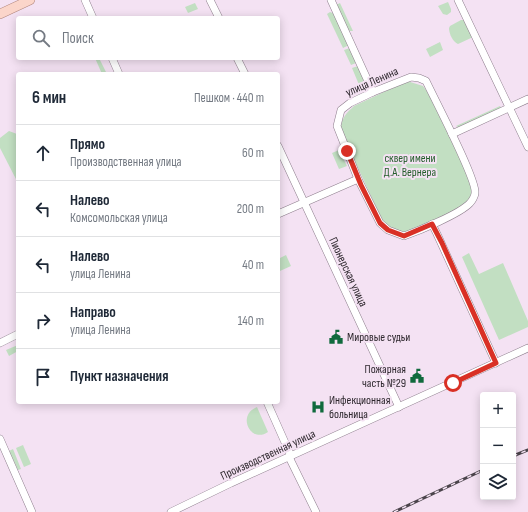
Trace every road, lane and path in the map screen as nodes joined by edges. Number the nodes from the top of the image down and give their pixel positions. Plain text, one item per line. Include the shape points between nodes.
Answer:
1 (30, 0) edge
2 (85, 0) edge
3 (210, 0) edge
4 (331, 0) edge
5 (458, 0) edge
6 (0, 14) edge
7 (92, 16) edge
8 (218, 16) edge
9 (113, 60) edge
10 (238, 60) edge
11 (118, 72) edge
12 (244, 72) edge
13 (373, 92) junction
14 (528, 99) edge
15 (510, 107) junction
16 (452, 134) junction
17 (528, 147) edge
18 (280, 150) edge
19 (358, 179) junction
20 (304, 202) junction
21 (280, 213) edge
22 (432, 224) junction
23 (16, 335) edge
24 (0, 343) edge
25 (528, 348) edge
26 (496, 363) junction
27 (268, 404) edge
28 (399, 407) junction
29 (0, 439) edge
30 (290, 457) junction
31 (32, 512) edge
32 (171, 512) edge
33 (316, 512) edge

1 - 6 main road
2 - 7 street
3 - 8 street
4 - 13 street
5 - 15 street
9 - 11 street
10 - 12 street
13 - 16 street, улица Ленина via 411,77 426,81
13 - 19 street, улица Ленина via 343,107 338,117 337,126
14 - 15 street
15 - 16 street
15 - 17 street
16 - 22 street, улица Ленина via 474,184 475,194 466,207
18 - 20 street, Пионерская улица
19 - 20 street
19 - 22 street, улица Ленина via 380,223 388,230 404,236
20 - 21 street
20 - 28 street, Пионерская улица
22 - 26 street
23 - 24 street
25 - 26 street, Производственная улица
26 - 28 street, Производственная улица
27 - 30 street
28 - 30 street, Производственная улица
29 - 31 street
30 - 32 street, Производственная улица
30 - 33 street

